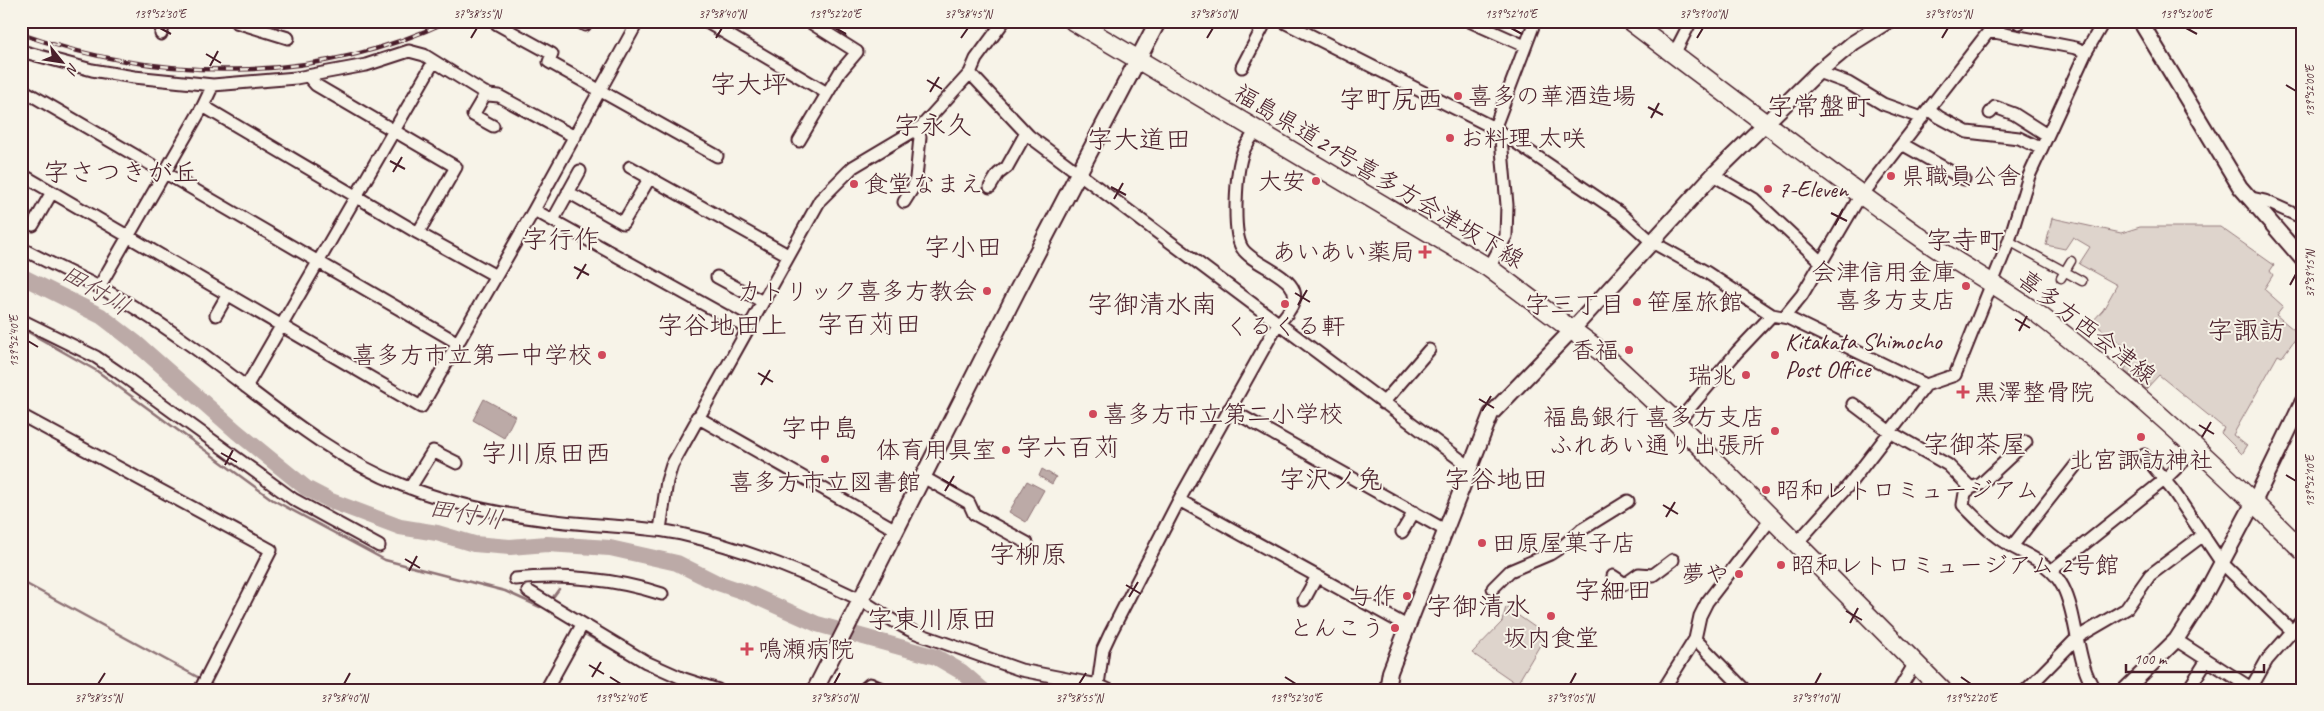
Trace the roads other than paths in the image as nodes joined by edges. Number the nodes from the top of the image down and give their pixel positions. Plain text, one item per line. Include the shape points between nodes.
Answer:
1 (165, 21) edge
2 (712, 21) edge
3 (808, 21) edge
4 (1004, 21) edge
5 (1073, 21) edge
6 (1158, 21) edge
7 (1266, 21) edge
8 (1282, 21) edge
9 (1469, 21) edge
10 (1535, 21) edge
11 (1630, 21) edge
12 (1691, 21) edge
13 (1888, 21) edge
14 (2104, 21) edge
15 (2140, 21) edge
16 (635, 22) edge
17 (497, 24) dead end
18 (237, 25) edge
19 (1990, 26) edge
20 (161, 34) dead end
21 (288, 38) dead end
22 (1525, 46) junction
23 (21, 51) edge
24 (2086, 52) junction
25 (1674, 54) junction
26 (1138, 59) junction
27 (433, 63) junction
28 (1242, 67) dead end
29 (1818, 72) junction
30 (970, 73) junction
31 (308, 76) junction
32 (213, 84) junction
33 (21, 89) edge
34 (600, 92) junction
35 (486, 93) junction
36 (828, 93) junction
37 (203, 106) junction
38 (1926, 113) junction
39 (1990, 113) dead end
40 (1766, 124) junction
41 (493, 126) dead end
42 (1257, 129) junction
43 (1496, 129) junction
44 (916, 130) junction
45 (394, 131) junction
46 (1026, 133) junction
47 (2047, 135) junction
48 (575, 137) junction
49 (799, 141) dead end
50 (1902, 144) junction
51 (2040, 148) junction
52 (717, 156) dead end
53 (630, 168) dead end
54 (580, 171) dead end
55 (164, 172) junction
56 (1077, 173) junction
57 (21, 174) edge
58 (1713, 175) junction
59 (649, 179) junction
60 (1964, 179) dead end
61 (990, 187) dead end
62 (52, 192) junction
63 (568, 192) junction
64 (1863, 195) junction
65 (356, 197) junction
66 (2248, 197) junction
67 (904, 202) dead end
68 (534, 210) junction
69 (2303, 218) edge
70 (553, 220) junction
71 (33, 225) dead end
72 (418, 233) junction
73 (128, 235) junction
74 (2010, 241) junction
75 (1652, 242) junction
76 (21, 248) edge
77 (788, 256) junction
78 (2303, 260) edge
79 (2072, 261) dead end
80 (319, 262) junction
81 (1822, 263) junction
82 (1490, 268) junction
83 (2063, 275) junction
84 (496, 276) junction
85 (717, 277) dead end
86 (2082, 281) dead end
87 (1992, 282) junction
88 (99, 287) junction
89 (228, 294) junction
90 (762, 302) junction
91 (216, 315) dead end
92 (1781, 317) junction
93 (21, 320) edge
94 (1278, 323) junction
95 (281, 325) junction
96 (747, 328) junction
97 (1572, 330) junction
98 (458, 343) junction
99 (1429, 350) dead end
100 (1926, 385) junction
101 (246, 387) junction
102 (1383, 403) junction
103 (1853, 404) dead end
104 (1229, 409) junction
105 (2301, 409) edge
106 (21, 415) edge
107 (697, 417) junction
108 (1677, 423) junction
109 (1890, 432) junction
110 (2026, 442) dead end
111 (2197, 448) junction
112 (2144, 455) dead end
113 (457, 463) dead end
114 (2076, 465) dead end
115 (1470, 467) junction
116 (923, 476) junction
117 (2164, 480) junction
118 (410, 488) junction
119 (1971, 488) junction
120 (1179, 500) junction
121 (1628, 501) dead end
122 (2254, 502) junction
123 (1414, 512) junction
124 (1771, 519) junction
125 (660, 530) junction
126 (896, 530) junction
127 (1445, 530) junction
128 (1402, 532) dead end
129 (2202, 536) junction
130 (1027, 543) dead end
131 (1796, 544) junction
132 (2013, 545) junction
133 (379, 546) dead end
134 (2303, 551) edge
135 (1673, 560) dead end
136 (2221, 562) junction
137 (2052, 570) junction
138 (1317, 576) junction
139 (1613, 576) dead end
140 (515, 579) dead end
141 (1493, 588) dead end
142 (528, 591) dead end
143 (662, 594) dead end
144 (859, 600) junction
145 (1304, 600) dead end
146 (2303, 619) edge
147 (582, 625) junction
148 (1408, 627) junction
149 (2290, 630) junction
150 (2078, 637) junction
151 (1695, 639) junction
152 (2176, 640) junction
153 (2207, 660) junction
154 (1916, 663) junction
155 (1104, 687) edge
156 (2252, 689) edge
157 (200, 690) edge
158 (546, 690) edge
159 (718, 690) edge
160 (814, 690) edge
161 (864, 690) edge
162 (884, 690) edge
163 (1387, 690) edge
164 (1663, 690) edge
165 (1745, 690) edge
166 (1899, 690) edge
167 (1942, 690) edge
168 (2026, 690) edge
169 (2095, 690) edge
170 (2125, 690) edge
171 (2188, 690) edge

1 - 20 street
2 - 36 street via 710,24
3 - 36 street via 857,52
4 - 30 street via 976,59
5 - 26 main road, 福島県道21号喜多方会津坂下線
6 - 26 main road
7 - 28 street
8 - 43 street
9 - 22 street
10 - 22 street
11 - 25 main road, 喜多方西会津線
12 - 25 street
13 - 29 street
14 - 24 street
15 - 66 street
16 - 34 street
17 - 34 street via 552,54 549,62
18 - 21 street
19 - 24 street
19 - 38 street
22 - 43 street
23 - 32 street via 134,78
24 - 47 street
25 - 40 main road, 喜多方西会津線
26 - 42 main road, 福島県道21号喜多方会津坂下線
26 - 56 main road
27 - 31 street via 421,54 409,51 366,65
27 - 35 street
27 - 45 street
29 - 38 street via 1848,83 1883,104
29 - 40 street
30 - 44 street
30 - 46 street
31 - 32 street
31 - 45 street via 316,85
32 - 37 street
33 - 55 street
34 - 48 street
34 - 52 street
35 - 41 street via 474,115
35 - 48 street via 499,96
36 - 49 street
37 - 55 street
37 - 65 street
38 - 50 street
38 - 51 street via 1967,132 2019,138
39 - 47 street via 1995,107 2014,114
40 - 58 street
40 - 64 main road, 喜多方西会津線
42 - 82 main road, 福島県道21号喜多方会津坂下線
42 - 94 street via 1244,149 1240,163 1237,224 1242,249 1286,280 1296,292 1295,302
43 - 75 street via 1620,213
43 - 82 street via 1501,139 1506,236
44 - 67 street via 920,137 916,178
44 - 77 street via 853,167 816,206
45 - 65 street
45 - 72 street via 456,167
46 - 56 street
46 - 61 street via 1007,167
47 - 51 street
48 - 68 street
50 - 60 street
50 - 64 street
51 - 74 street
53 - 59 street
54 - 63 street
55 - 73 street
55 - 80 street
56 - 94 street
56 - 116 main road
57 - 62 street
58 - 75 street
58 - 81 street via 1754,199
59 - 63 street via 623,223
59 - 77 street
62 - 71 street
62 - 73 street
63 - 70 street
64 - 81 street
64 - 87 main road, 喜多方西会津線 via 1922,239
65 - 72 street
65 - 80 street
66 - 69 street
66 - 78 street
68 - 70 street
68 - 84 street
70 - 96 street
72 - 84 street
73 - 88 street
73 - 89 street
74 - 83 street
74 - 87 street
75 - 92 street
75 - 97 street
76 - 88 street
77 - 90 street
79 - 83 street
80 - 95 street
80 - 98 street
81 - 92 street via 1802,294
82 - 97 main road, 福島県道21号喜多方会津坂下線
83 - 86 street
84 - 98 street
85 - 90 street
87 - 100 street via 1955,375
87 - 111 main road, 喜多方西会津線 via 2058,330
88 - 101 street via 188,343
89 - 91 street
89 - 95 street
90 - 96 street
92 - 100 street
92 - 108 street via 1737,352
93 - 133 street via 118,372 293,499
94 - 102 street
94 - 104 street
95 - 98 street via 421,407
95 - 101 street
96 - 107 street
97 - 108 main road, 福島県道21号喜多方会津坂下線 via 1600,351
97 - 115 street via 1492,414
99 - 102 street
100 - 109 street
101 - 118 street via 364,468
102 - 115 street
103 - 109 street
104 - 120 street
104 - 123 street
105 - 122 street
106 - 157 street via 271,550
107 - 125 street via 672,465
107 - 126 street
108 - 124 main road, 福島県道21号喜多方会津坂下線
109 - 119 street via 1948,464
109 - 131 street via 1848,486
110 - 119 street via 1981,484
111 - 117 street
111 - 122 main road, 喜多方西会津線
112 - 117 street
113 - 118 street via 433,451
114 - 132 street
115 - 127 street
116 - 126 main road
116 - 130 street via 969,503 974,514
117 - 129 street
117 - 137 street
118 - 125 street via 512,515
119 - 132 street via 1965,493 1963,505 1998,538
120 - 138 street
120 - 155 street via 1103,649
121 - 141 street via 1550,554 1510,571
122 - 134 main road, 喜多方西会津線
122 - 136 street
123 - 127 street
123 - 128 street
124 - 131 main road, 福島県道21号喜多方会津坂下線
124 - 151 street via 1708,602 1700,616
125 - 144 street via 706,540 763,559
126 - 144 main road
127 - 148 street
129 - 136 street
129 - 150 street via 2150,575 2126,609
131 - 154 main road, 福島県道21号喜多方会津坂下線
132 - 137 street
135 - 139 street via 1653,575 1639,574 1625,584
136 - 149 street
136 - 152 street
137 - 150 street via 2068,600
138 - 145 street
138 - 148 street
140 - 143 street via 605,580
142 - 147 street
144 - 155 street via 911,631 1021,670
144 - 160 main road
146 - 149 street
147 - 158 street
147 - 159 street via 646,662
148 - 163 street via 1390,672
149 - 156 street via 2267,660
150 - 168 street
150 - 169 street
151 - 164 street
151 - 165 street
152 - 153 street
152 - 170 street
153 - 156 street
153 - 171 street
154 - 166 street
154 - 167 main road, 福島県道21号喜多方会津坂下線
161 - 162 street via 870,684

